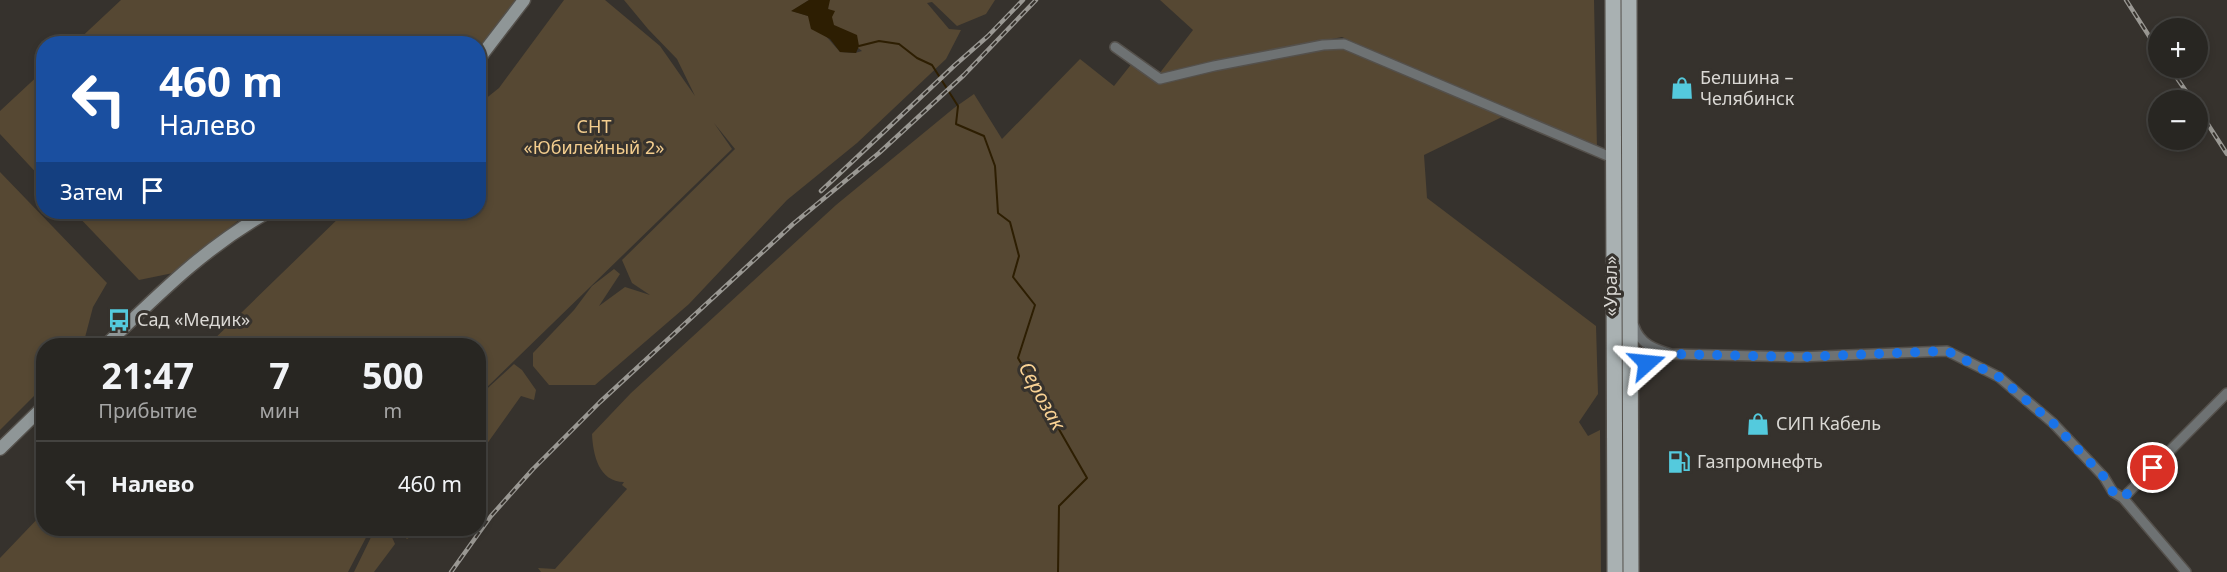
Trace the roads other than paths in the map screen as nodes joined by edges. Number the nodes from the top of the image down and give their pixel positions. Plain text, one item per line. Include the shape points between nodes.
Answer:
1 (524, 0) edge
2 (1613, 0) edge
3 (1629, 0) edge
4 (1115, 47) dead end
5 (486, 50) edge
6 (1615, 159) junction
7 (256, 219) edge
8 (1630, 316) junction
9 (113, 338) edge
10 (1671, 354) junction
11 (2227, 393) edge
12 (1630, 406) junction
13 (36, 414) edge
14 (0, 449) edge
15 (2123, 498) junction
16 (1614, 572) edge
17 (1631, 572) edge
18 (2186, 572) edge

1 - 5 main road
2 - 6 main road, «Урал»
3 - 8 main road, «Урал»
4 - 6 street via 1160,79 1312,47 1344,44
6 - 16 main road, «Урал»
7 - 9 main road via 207,251
8 - 10 street via 1644,342
8 - 12 main road, «Урал»
10 - 12 street via 1656,358 1640,371
10 - 15 street via 1799,357 1947,351 1999,377 2053,423 2104,477 2113,492
11 - 15 street
12 - 17 main road, «Урал»
13 - 14 main road
15 - 18 street

